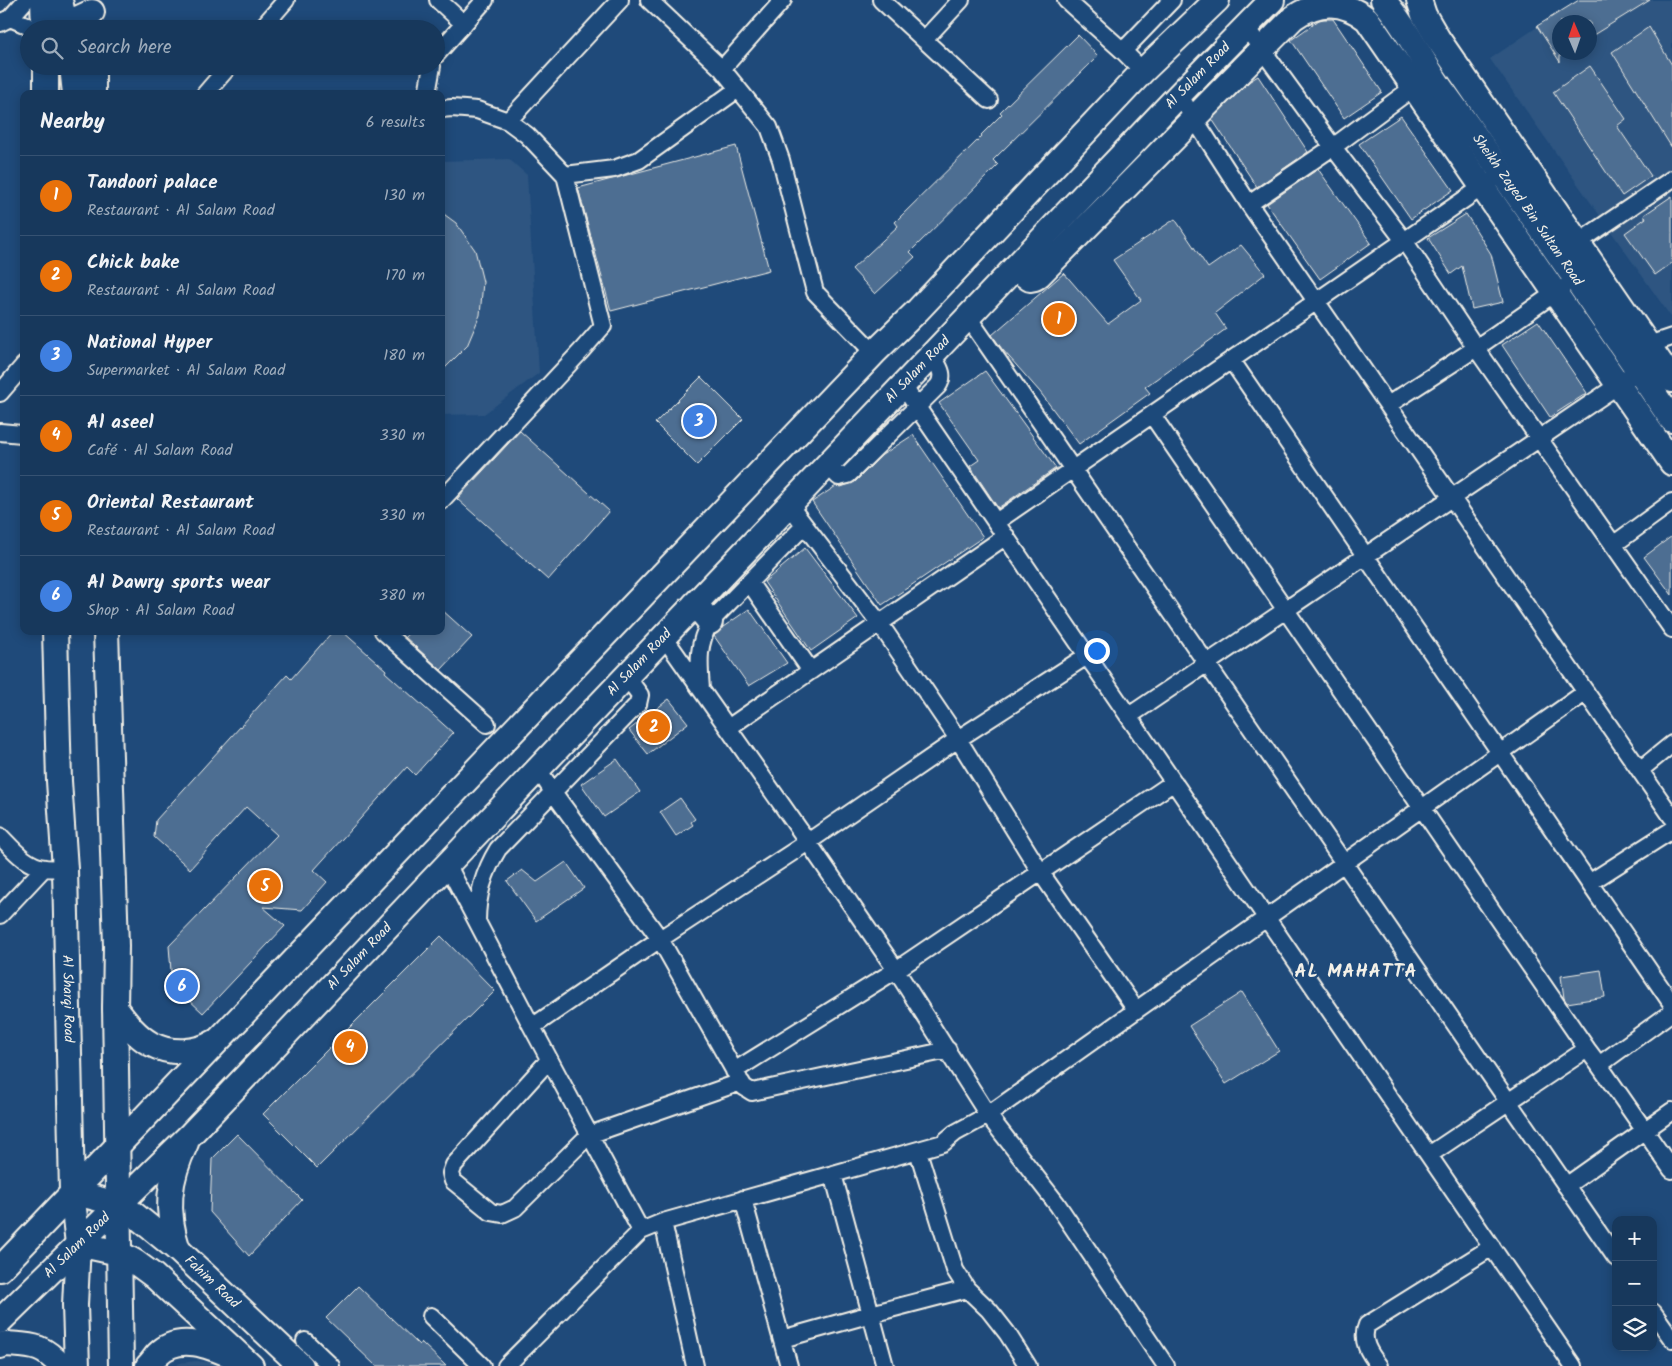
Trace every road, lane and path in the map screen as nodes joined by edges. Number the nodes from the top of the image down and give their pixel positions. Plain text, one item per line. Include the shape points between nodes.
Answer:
1 (26, 0) edge
2 (43, 0) edge
3 (60, 0) edge
4 (286, 0) edge
5 (438, 0) edge
6 (485, 0) edge
7 (620, 0) edge
8 (649, 0) edge
9 (783, 0) edge
10 (881, 0) edge
11 (961, 0) edge
12 (1066, 0) edge
13 (1217, 0) edge
14 (1272, 0) edge
15 (1383, 0) edge
16 (1419, 0) edge
17 (1163, 3) edge
18 (92, 14) edge
19 (44, 20) edge
20 (269, 20) edge
21 (5, 21) edge
22 (20, 23) edge
23 (464, 24) junction
24 (1245, 26) junction
25 (924, 40) junction
26 (445, 45) edge
27 (1261, 50) junction
28 (1123, 51) junction
29 (722, 69) junction
30 (1143, 71) junction
31 (46, 75) edge
32 (73, 75) edge
33 (93, 75) edge
34 (221, 75) edge
35 (430, 75) edge
36 (1422, 81) junction
37 (738, 89) junction
38 (46, 90) edge
39 (75, 90) edge
40 (93, 90) edge
41 (208, 90) edge
42 (428, 90) edge
43 (1179, 95) junction
44 (989, 100) dead end
45 (445, 109) edge
46 (1193, 119) junction
47 (508, 121) junction
48 (1333, 148) junction
49 (1503, 173) junction
50 (564, 175) junction
51 (1672, 179) edge
52 (1483, 187) junction
53 (1249, 204) junction
54 (1405, 242) junction
55 (1579, 242) junction
56 (1015, 268) junction
57 (1576, 279) junction
58 (1556, 293) junction
59 (1316, 302) junction
60 (968, 317) junction
61 (1672, 338) edge
62 (1648, 345) junction
63 (1476, 348) junction
64 (874, 353) junction
65 (932, 355) junction
66 (1232, 361) junction
67 (20, 370) edge
68 (1639, 372) junction
69 (1672, 380) edge
70 (903, 385) junction
71 (1619, 385) junction
72 (0, 393) edge
73 (1388, 405) junction
74 (917, 407) junction
75 (1152, 415) junction
76 (1672, 420) edge
77 (0, 432) edge
78 (20, 434) edge
79 (1539, 439) junction
80 (1672, 463) edge
81 (827, 465) junction
82 (1073, 470) junction
83 (445, 497) edge
84 (1452, 498) junction
85 (1672, 502) edge
86 (789, 505) junction
87 (996, 522) junction
88 (804, 526) junction
89 (1006, 536) junction
90 (1613, 545) junction
91 (1365, 556) junction
92 (749, 582) junction
93 (695, 604) junction
94 (1286, 610) junction
95 (710, 622) junction
96 (880, 624) junction
97 (1672, 629) edge
98 (55, 635) edge
99 (106, 635) edge
100 (387, 635) edge
101 (664, 637) junction
102 (1088, 655) junction
103 (1206, 663) junction
104 (811, 671) junction
105 (626, 676) junction
106 (700, 689) junction
107 (1586, 692) junction
108 (1129, 716) junction
109 (487, 724) dead end
110 (728, 728) junction
111 (958, 739) junction
112 (1672, 744) edge
113 (1500, 753) junction
114 (538, 768) junction
115 (1640, 770) junction
116 (1174, 782) junction
117 (553, 792) junction
118 (1422, 808) junction
119 (1672, 817) edge
120 (1672, 830) edge
121 (0, 836) edge
122 (808, 842) junction
123 (1344, 863) junction
124 (447, 864) junction
125 (54, 868) junction
126 (1041, 873) junction
127 (1589, 883) junction
128 (0, 915) edge
129 (1267, 918) junction
130 (477, 923) junction
131 (660, 939) junction
132 (896, 970) junction
133 (1671, 1003) edge
134 (115, 1008) junction
135 (1136, 1010) junction
136 (532, 1028) junction
137 (221, 1038) junction
138 (1586, 1049) junction
139 (948, 1050) junction
140 (549, 1060) junction
141 (1599, 1065) junction
142 (738, 1076) junction
143 (1509, 1102) junction
144 (1672, 1111) edge
145 (988, 1115) junction
146 (1645, 1131) junction
147 (190, 1134) junction
148 (589, 1135) junction
149 (117, 1148) junction
150 (918, 1151) junction
151 (72, 1152) junction
152 (1429, 1155) junction
153 (1672, 1170) edge
154 (833, 1174) junction
155 (1566, 1186) junction
156 (72, 1192) junction
157 (743, 1199) junction
158 (118, 1204) junction
159 (663, 1222) junction
160 (641, 1231) junction
161 (29, 1240) junction
162 (78, 1244) junction
163 (1492, 1247) junction
164 (178, 1250) junction
165 (1612, 1252) edge
166 (119, 1253) junction
167 (0, 1269) edge
168 (967, 1289) junction
169 (871, 1314) junction
170 (431, 1316) dead end
171 (1657, 1318) edge
172 (0, 1321) edge
173 (782, 1339) junction
174 (1672, 1339) edge
175 (305, 1341) dead end
176 (0, 1346) edge
177 (249, 1364) edge
178 (61, 1366) edge
179 (77, 1366) edge
180 (121, 1366) edge
181 (148, 1366) edge
182 (301, 1366) edge
183 (332, 1366) edge
184 (482, 1366) edge
185 (506, 1366) edge
186 (695, 1366) edge
187 (789, 1366) edge
188 (885, 1366) edge
189 (1028, 1366) edge
190 (1166, 1366) edge
191 (1379, 1366) edge
192 (1573, 1366) edge

1 - 21 street
2 - 19 main road
3 - 18 main road via 63,15 71,20
4 - 20 street
5 - 23 street
6 - 23 street
7 - 47 street
8 - 29 street
9 - 29 street
10 - 25 street
11 - 25 street
12 - 28 street
13 - 30 main road
14 - 24 main road, Al Salam Road
15 - 36 main road, Sheikh Zayed Bin Sultan Road via 1401,24
16 - 55 main road, Sheikh Zayed Bin Sultan Road via 1438,39
17 - 28 street
21 - 22 street
23 - 26 street
24 - 27 street
24 - 43 main road, Al Salam Road
25 - 44 street
27 - 36 main road via 1304,10 1330,3 1344,5 1367,20
27 - 46 main road
27 - 48 street
28 - 30 street
29 - 37 street
30 - 64 main road
31 - 38 main road
32 - 39 main road
33 - 40 main road
34 - 41 street
35 - 42 street
36 - 48 street
36 - 49 main road, Sheikh Zayed Bin Sultan Road
36 - 52 main road
37 - 50 street via 639,160 614,169
37 - 64 street via 769,127 776,144 815,292
43 - 46 street
43 - 56 main road, Al Salam Road
45 - 47 street via 476,110
46 - 53 street
46 - 56 main road via 1039,275 1030,278
47 - 50 street via 527,135
48 - 53 street
48 - 54 street
49 - 52 street
49 - 57 main road, Sheikh Zayed Bin Sultan Road
50 - 83 street via 603,326
51 - 55 street
52 - 54 street
52 - 58 main road
53 - 59 street
54 - 59 street
54 - 63 street
55 - 62 main road, Sheikh Zayed Bin Sultan Road
56 - 60 main road, Al Salam Road
57 - 58 street
57 - 68 main road, Sheikh Zayed Bin Sultan Road
58 - 63 street
58 - 71 main road
59 - 66 street
59 - 73 street
60 - 65 main road, Al Salam Road
60 - 82 street
61 - 62 street
62 - 69 main road, Sheikh Zayed Bin Sultan Road
63 - 73 street
63 - 79 street
64 - 137 main road
65 - 70 main road, Al Salam Road
65 - 74 street via 941,370 941,381
66 - 75 street
66 - 91 street
67 - 72 street
68 - 71 street
68 - 76 main road, Sheikh Zayed Bin Sultan Road
70 - 74 street
70 - 81 main road, Al Salam Road
71 - 79 street
71 - 80 main road
73 - 84 street
74 - 81 street via 848,475 839,477
74 - 87 street
75 - 82 street
75 - 94 street
77 - 78 street
79 - 84 street
79 - 90 street
81 - 86 main road, Al Salam Road
82 - 87 street
82 - 103 street
84 - 91 street
84 - 107 street
85 - 90 street
86 - 88 street
86 - 93 main road, Al Salam Road
87 - 89 street
88 - 92 street
88 - 96 street
89 - 96 street
89 - 102 street
90 - 97 street
91 - 94 street
91 - 113 street
92 - 95 street
92 - 104 street
93 - 95 main road
93 - 101 main road, Al Salam Road
94 - 103 street
94 - 118 street
95 - 106 street via 700,651
96 - 104 street
96 - 111 street
98 - 125 main road, Al Sharqi Road via 59,781
99 - 134 main road
100 - 109 street
101 - 105 main road, Al Salam Road
101 - 106 street
102 - 108 street
102 - 111 street
103 - 108 street
103 - 123 street
104 - 110 street
105 - 114 main road, Al Salam Road
105 - 117 street via 640,695 638,704
106 - 110 street
107 - 113 street
107 - 115 street
108 - 116 street
110 - 122 street
111 - 122 street
111 - 126 street
112 - 115 street
113 - 118 street
113 - 127 street
114 - 117 street
114 - 124 main road, Al Salam Road
115 - 119 street
116 - 126 street
116 - 129 street
117 - 130 street via 498,850 490,863 479,892
117 - 131 street
118 - 123 street
118 - 138 street
120 - 127 street
121 - 125 street via 28,862
122 - 131 street
122 - 132 street
123 - 129 street
123 - 143 street
124 - 130 street
124 - 147 main road, Al Salam Road
125 - 128 street
125 - 151 main road, Al Sharqi Road
126 - 132 street
126 - 135 street
127 - 133 street
129 - 135 street
129 - 152 street
130 - 136 street
131 - 136 street
131 - 142 street
132 - 139 street
132 - 142 street
133 - 141 street
134 - 137 main road via 128,1025 150,1044 167,1050 204,1049
134 - 149 main road
135 - 145 street
136 - 140 street
137 - 149 main road
138 - 141 street
138 - 143 street
139 - 142 street via 752,1092 744,1087
139 - 145 street
140 - 148 street
140 - 148 street via 454,1165 453,1181 490,1212 502,1214 515,1208
141 - 146 street
142 - 148 street
143 - 152 street
143 - 155 street
144 - 146 street
145 - 150 street via 942,1143
145 - 190 street via 1057,1204
146 - 153 street
146 - 155 street
147 - 158 main road, Al Salam Road
147 - 164 main road via 177,1161 170,1196 171,1230
148 - 160 street
149 - 156 main road
149 - 158 main road
150 - 154 street
150 - 168 street via 955,1270
151 - 156 main road, Al Sharqi Road
151 - 161 main road via 58,1192
152 - 163 street
154 - 157 street
154 - 169 street
155 - 165 street
156 - 158 main road, Fahim Road
156 - 161 main road
156 - 162 main road, Al Sharqi Road
157 - 159 street
157 - 173 street
158 - 162 main road, Al Salam Road
158 - 164 main road, Fahim Road
158 - 166 main road
159 - 160 street
159 - 186 street
160 - 185 street
161 - 167 main road
162 - 166 main road
162 - 172 main road, Al Salam Road
162 - 179 main road, Al Sharqi Road
163 - 191 street via 1367,1325 1365,1342
163 - 192 street
164 - 182 main road, Fahim Road
166 - 177 main road via 154,1276
166 - 180 main road
168 - 169 street
168 - 189 street via 998,1321
169 - 173 street
169 - 188 street
170 - 184 street
171 - 174 street
173 - 187 street
175 - 183 street
176 - 178 main road via 37,1347
177 - 181 main road via 197,1343 173,1344

